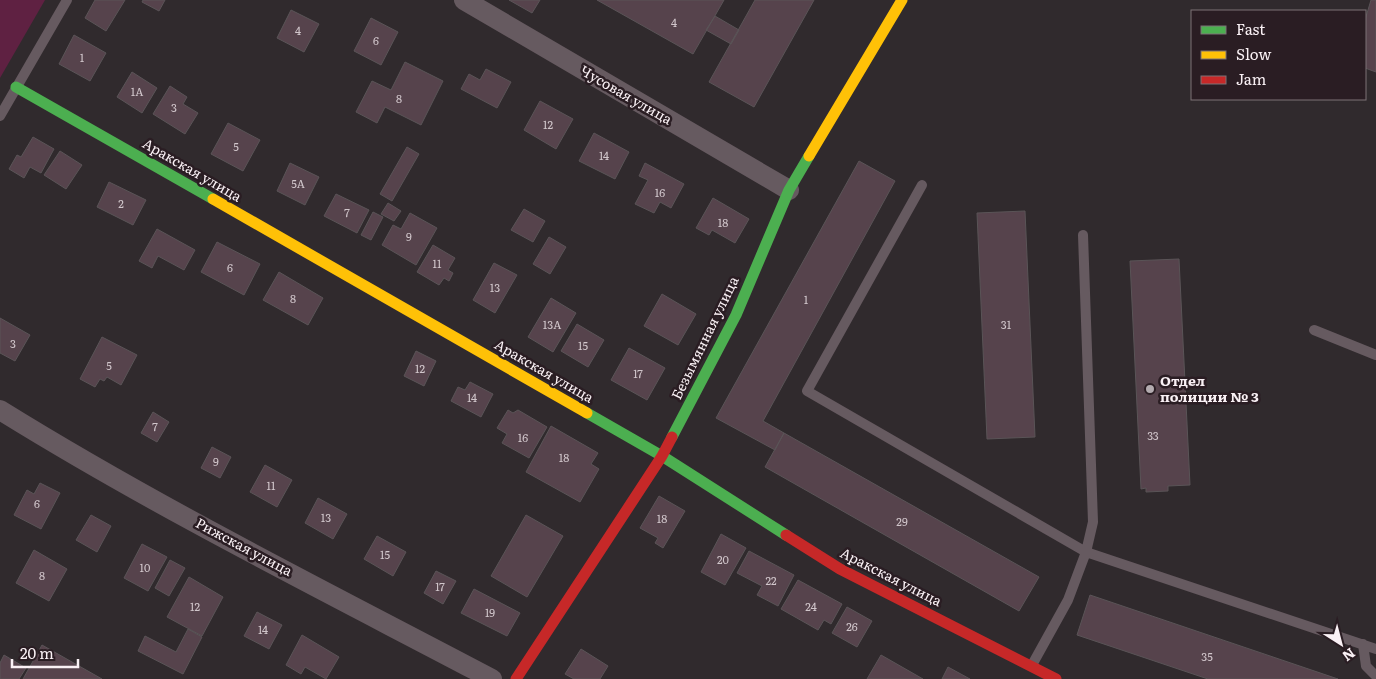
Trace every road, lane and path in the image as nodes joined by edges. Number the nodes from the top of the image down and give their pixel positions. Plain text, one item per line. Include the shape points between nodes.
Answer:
1 (67, 0) edge
2 (464, 0) edge
3 (902, 0) edge
4 (16, 87) junction
5 (0, 116) edge
6 (922, 185) dead end
7 (789, 190) junction
8 (1083, 235) dead end
9 (1314, 330) dead end
10 (1376, 355) edge
11 (0, 410) edge
12 (662, 456) junction
13 (1086, 552) junction
14 (1363, 644) junction
15 (1376, 649) edge
16 (1032, 666) junction
17 (1376, 676) edge
18 (492, 679) edge
19 (516, 679) edge
20 (1056, 679) edge

1 - 4 lane
2 - 7 street, Чусовая улица
3 - 7 street, Безымянная улица
4 - 5 lane
4 - 12 street, Аракская улица
6 - 13 lane via 807,392
7 - 12 street, Безымянная улица via 736,315
8 - 13 lane via 1093,522
9 - 10 lane
11 - 18 street, Рижская улица via 195,521
12 - 16 street, Аракская улица via 840,569
12 - 19 street, Безымянная улица
13 - 14 lane
13 - 16 lane via 1068,600
14 - 15 lane
14 - 17 lane via 1366,666
16 - 20 street, Аракская улица

